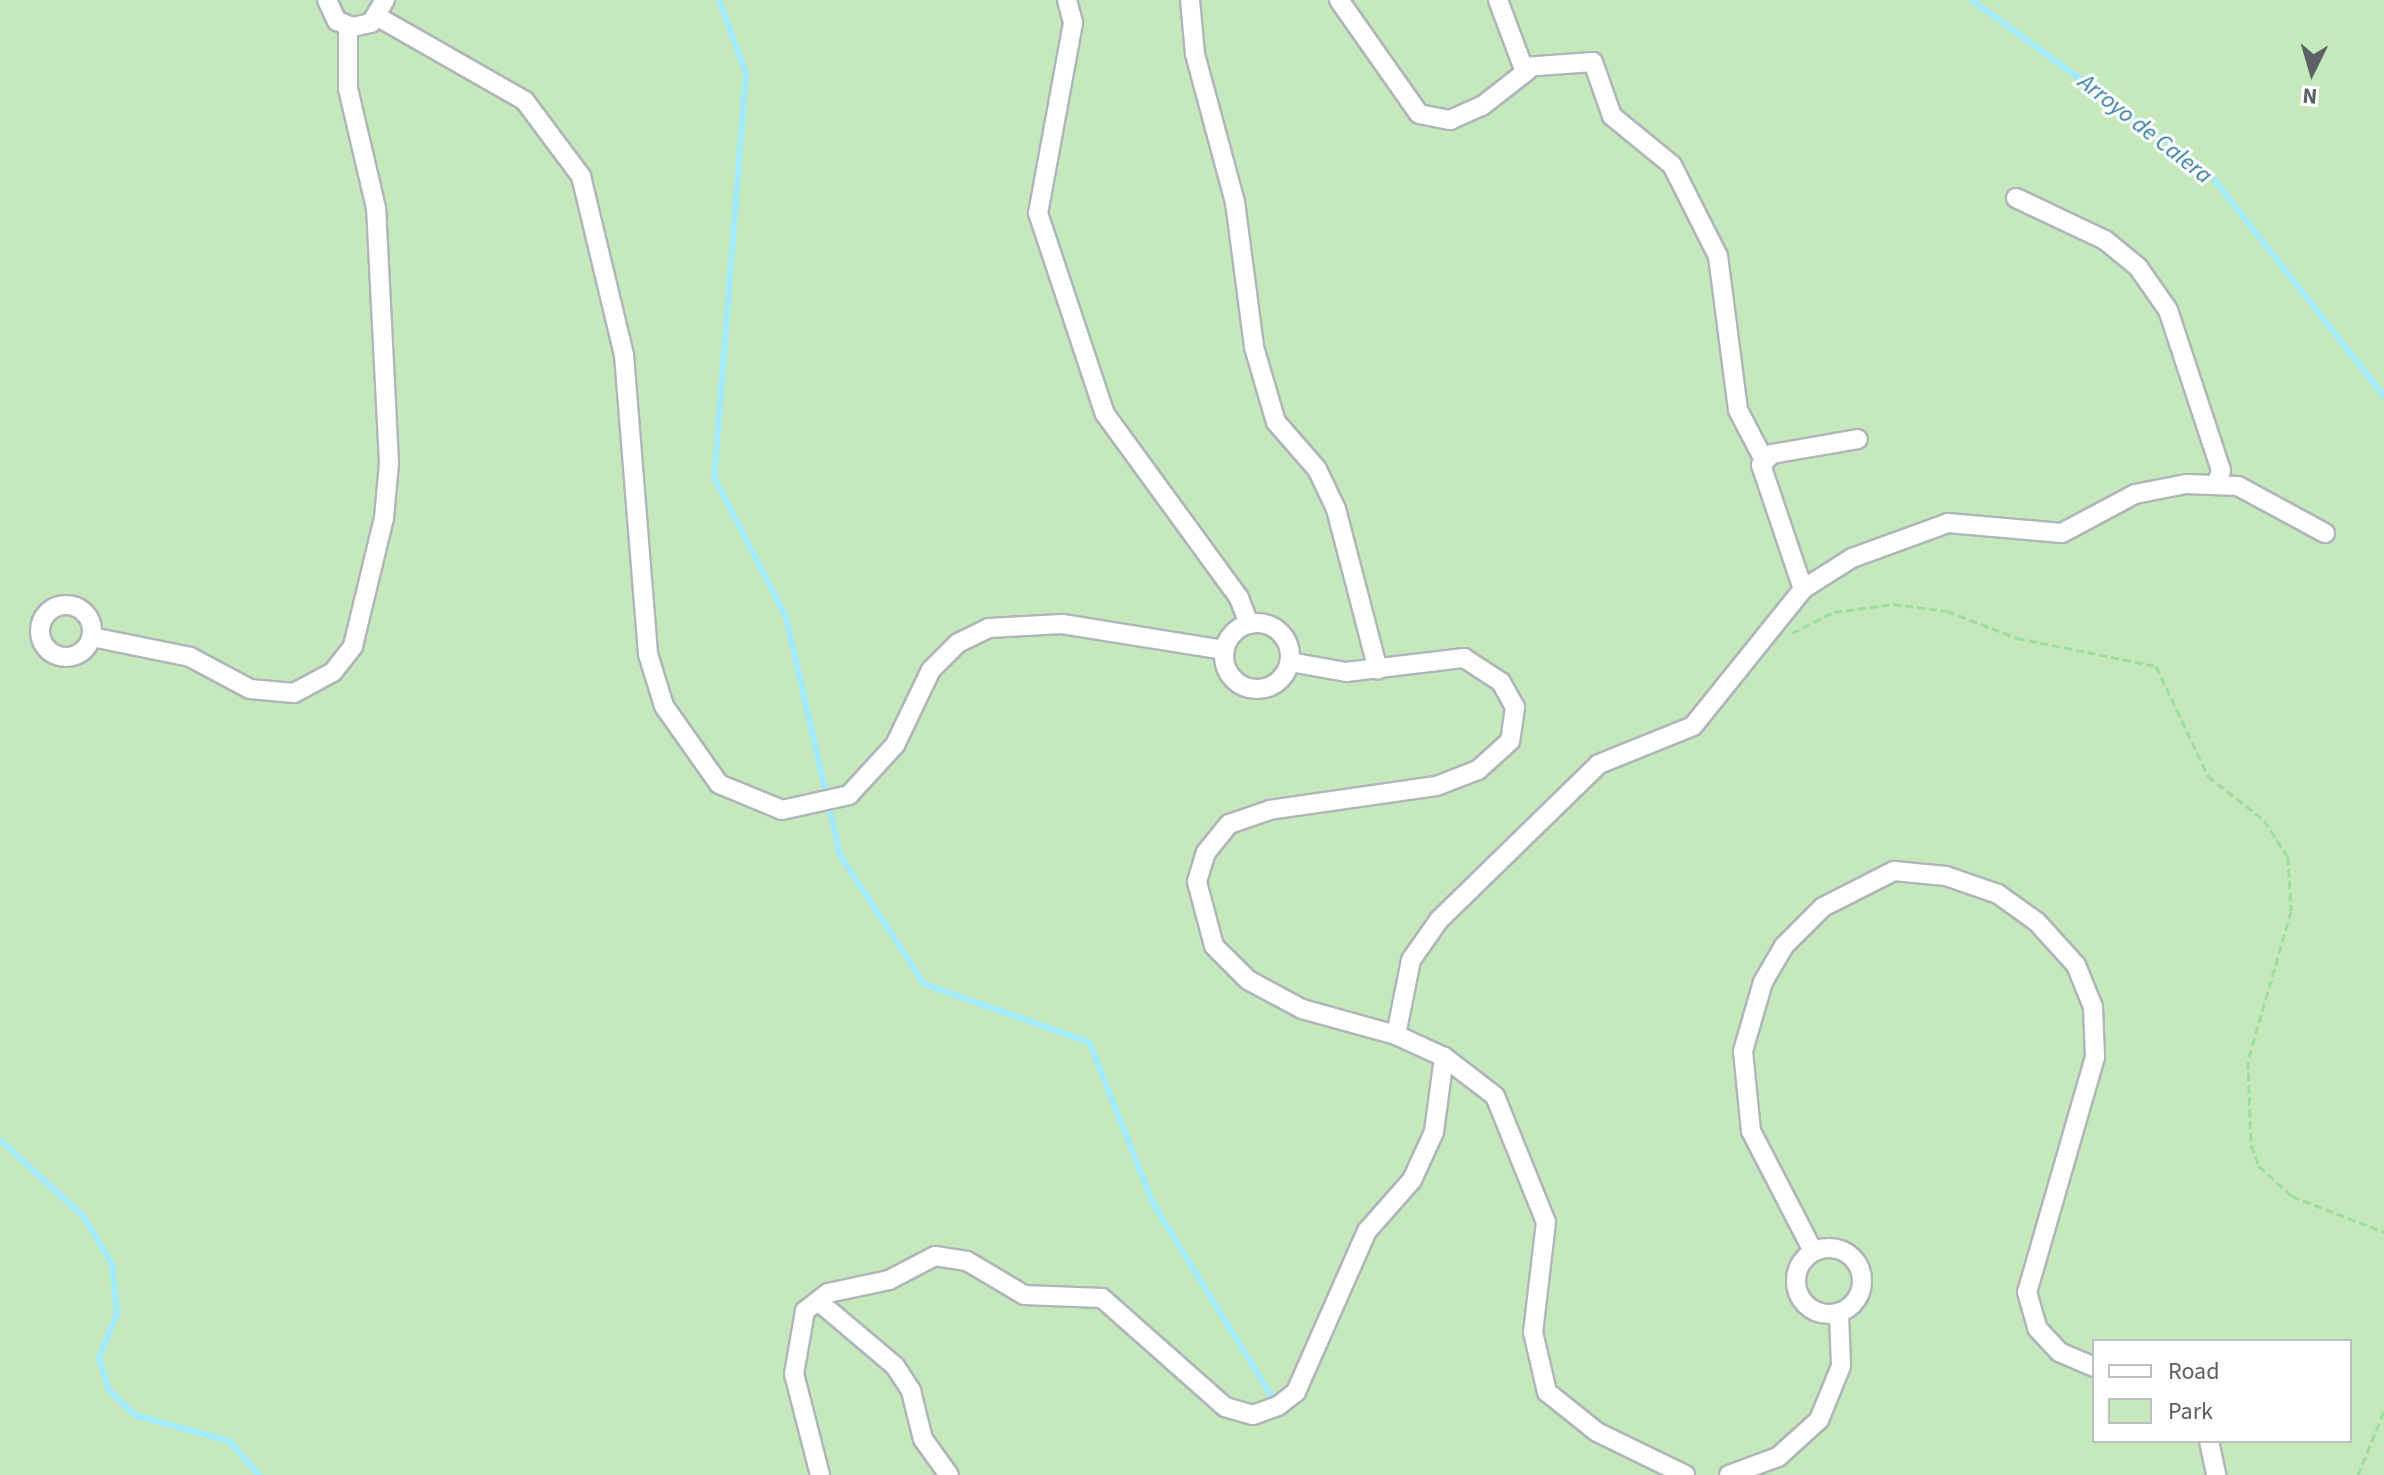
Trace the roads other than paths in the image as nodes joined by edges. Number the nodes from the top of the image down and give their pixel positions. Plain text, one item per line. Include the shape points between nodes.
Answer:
1 (327, 0) edge
2 (1067, 0) edge
3 (1190, 0) edge
4 (1339, 0) edge
5 (1498, 0) edge
6 (382, 9) edge
7 (348, 26) junction
8 (1528, 70) junction
9 (2016, 198) dead end
10 (1858, 439) dead end
11 (1764, 460) junction
12 (2217, 483) junction
13 (2325, 533) dead end
14 (1803, 589) junction
15 (1249, 624) junction
16 (92, 637) dead end
17 (1225, 650) junction
18 (1290, 662) junction
19 (1378, 670) junction
20 (1396, 1035) junction
21 (1444, 1057) junction
22 (1813, 1251) junction
23 (818, 1301) junction
24 (1839, 1313) junction
25 (2092, 1366) edge
26 (2209, 1443) edge
27 (820, 1475) edge
28 (949, 1475) edge
29 (1685, 1475) edge
30 (1729, 1475) edge
31 (2216, 1475) edge

1 - 7 street
2 - 15 street via 1073,23 1038,213 1105,414 1239,598
3 - 19 street via 1195,54 1235,202 1254,347 1276,422 1317,469 1336,509
4 - 8 street via 1403,101 1419,114 1450,120 1482,106
5 - 8 street
6 - 7 street
6 - 17 street via 525,101 581,176 624,355 648,654 664,706 719,784 782,810 849,795 895,745 931,670 958,643 989,628 1062,624
7 - 16 street via 344,64 376,208 389,463 384,518 353,646 333,672 294,693 250,689 190,657
8 - 11 street via 1593,62 1612,116 1672,165 1718,256 1738,410
9 - 12 street via 2105,240 2138,267 2168,310 2221,470
10 - 11 street
11 - 14 street via 1767,493
12 - 13 street via 2284,506
12 - 14 street via 2135,494 2062,533 1989,523 1907,532
14 - 20 street via 1763,633 1747,668 1693,726 1599,764 1423,938
15 - 17 street
15 - 18 street via 1283,635
17 - 18 street via 1231,676 1256,689 1282,678
18 - 19 street
19 - 20 street via 1464,658 1515,707 1510,741 1478,770 1436,786 1270,810 1229,824 1206,852 1197,882 1214,946 1248,980 1302,1009
20 - 21 street
21 - 23 street via 1434,1132 1412,1180 1367,1231 1296,1392 1266,1413 1238,1413 1208,1396 1121,1308 1081,1295 1024,1295 956,1256 935,1256 889,1280 846,1286
21 - 29 street via 1495,1096 1531,1170 1546,1222 1533,1332 1547,1392 1597,1432
22 - 24 street via 1799,1267 1796,1288 1808,1307
22 - 24 street via 1835,1248 1860,1268 1861,1290
22 - 25 street via 1751,1131 1743,1051 1763,982 1784,946 1823,907 1894,871 1946,876 1998,894 2037,922 2076,965 2093,1007 2095,1057 2027,1292 2037,1328 2059,1352
23 - 27 street via 797,1328 794,1374
23 - 28 street via 895,1366 911,1391 923,1439
24 - 30 street via 1841,1366 1819,1420 1778,1457
26 - 31 street

